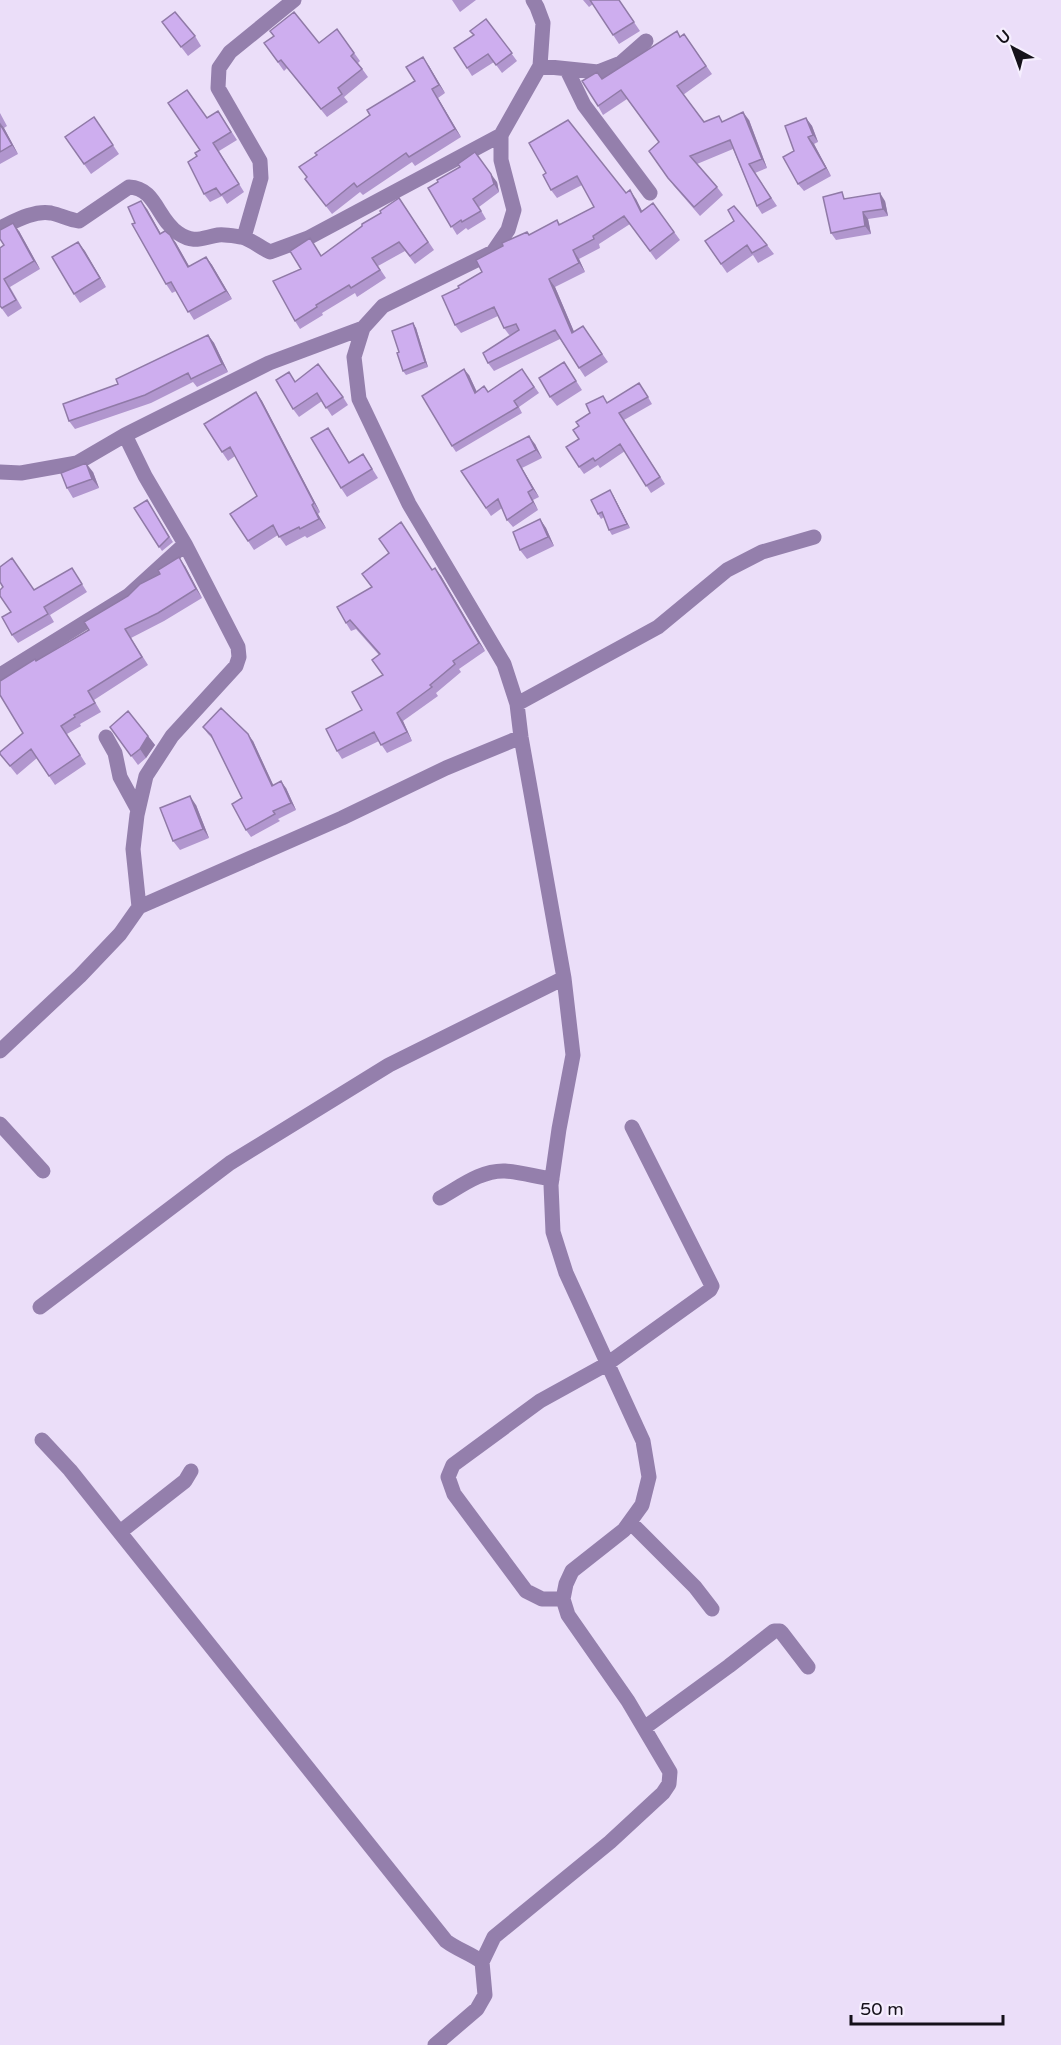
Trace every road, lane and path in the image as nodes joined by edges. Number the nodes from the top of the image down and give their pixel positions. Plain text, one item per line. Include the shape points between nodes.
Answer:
1 (294, 0) edge
2 (533, 0) edge
3 (646, 41) dead end
4 (540, 66) junction
5 (567, 70) junction
6 (501, 135) junction
7 (650, 193) dead end
8 (0, 228) edge
9 (244, 237) junction
10 (363, 328) junction
11 (125, 435) junction
12 (0, 472) edge
13 (814, 537) dead end
14 (185, 544) junction
15 (0, 675) edge
16 (517, 704) junction
17 (106, 737) dead end
18 (521, 737) junction
19 (138, 810) junction
20 (139, 907) junction
21 (564, 978) junction
22 (0, 1051) edge
23 (0, 1124) edge
24 (632, 1128) dead end
25 (43, 1171) dead end
26 (552, 1179) junction
27 (440, 1198) dead end
28 (40, 1307) dead end
29 (607, 1364) junction
30 (42, 1440) dead end
31 (191, 1471) dead end
32 (630, 1522) junction
33 (120, 1532) junction
34 (563, 1599) junction
35 (712, 1610) dead end
36 (808, 1667) dead end
37 (644, 1728) junction
38 (482, 1962) junction
39 (435, 2045) edge

1 - 9 street via 230,52 219,68 218,88 260,161 261,178
2 - 4 street via 543,23
3 - 5 street via 621,63 598,72
4 - 5 street
4 - 6 street
5 - 7 street via 584,105
6 - 9 street via 290,246 270,252
6 - 10 street via 501,160 514,210 508,230 493,252 383,306
8 - 9 street via 38,213 79,221 129,187 148,194 176,232 190,240 219,234
10 - 11 street via 269,363
10 - 16 street via 354,357 359,399 409,504 504,664
11 - 12 street via 77,463 21,473
11 - 14 street
13 - 16 street via 762,552 727,570 658,627
14 - 15 street via 129,595
14 - 19 street via 240,657 172,736 146,776
16 - 18 street
17 - 19 street via 115,753 120,777
18 - 20 street
18 - 21 street
19 - 20 street via 133,849
20 - 22 street via 120,934 80,976
21 - 26 street via 573,1055
21 - 28 street via 389,1065 230,1163
23 - 25 street
24 - 29 street via 712,1286
26 - 27 street via 504,1171 488,1173
26 - 29 street via 553,1232 566,1273
29 - 32 street via 643,1441 649,1477 642,1505
29 - 34 street via 540,1401 453,1466 448,1478 454,1494 526,1591 542,1599
30 - 33 street
31 - 33 street
32 - 34 street via 573,1571
32 - 35 street via 695,1587
33 - 38 street via 446,1941
34 - 37 street via 568,1615
36 - 37 street via 780,1630 774,1631
37 - 38 street via 670,1772 663,1793 494,1937
38 - 39 street via 485,1995 477,2009

